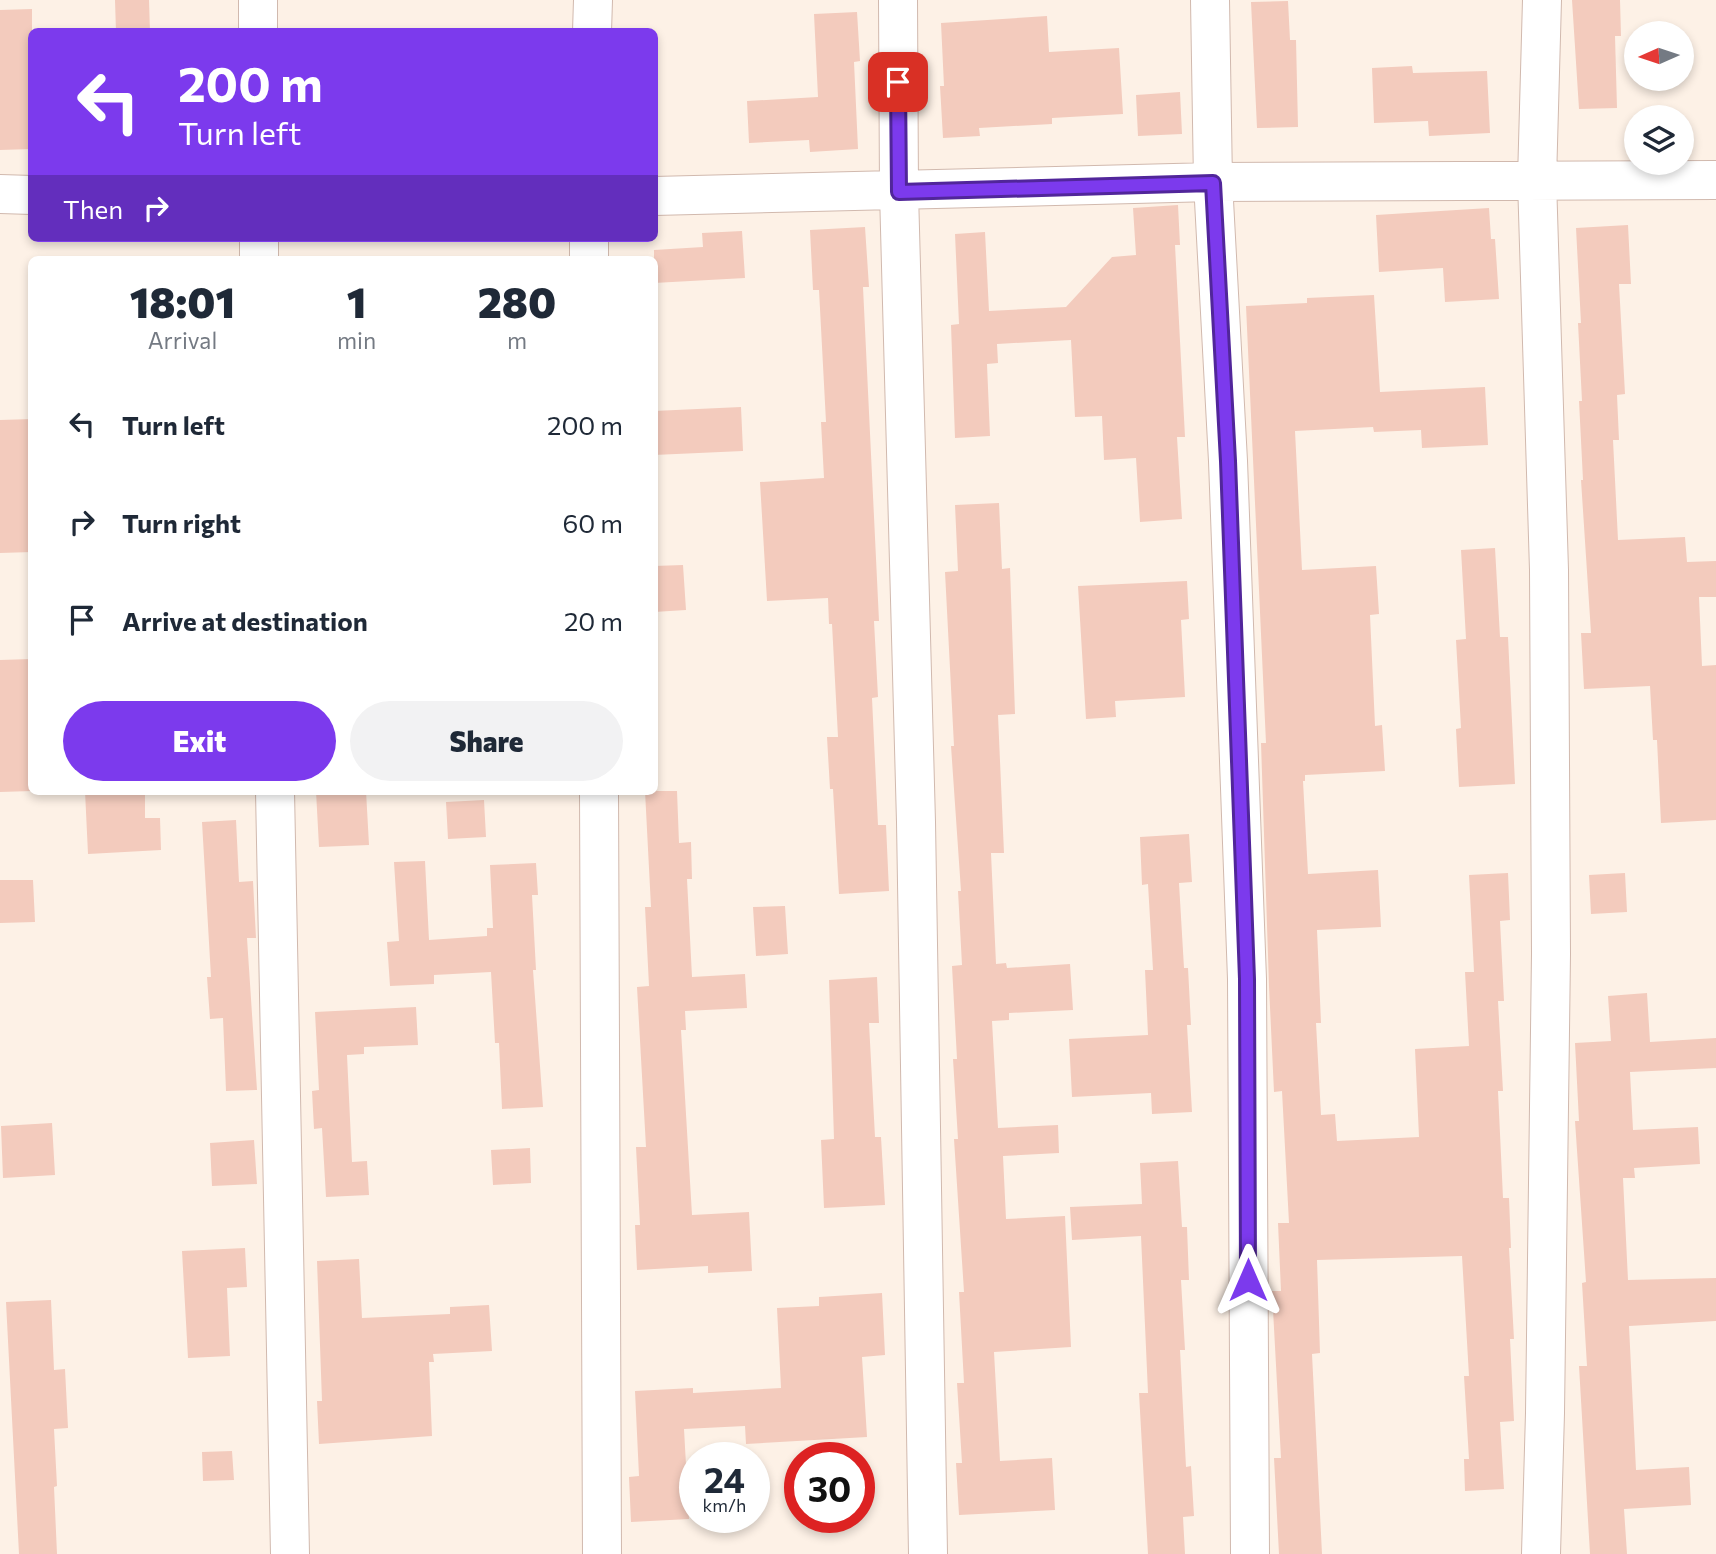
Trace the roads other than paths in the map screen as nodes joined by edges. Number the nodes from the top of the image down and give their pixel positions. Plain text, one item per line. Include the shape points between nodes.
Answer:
1 (258, 0) edge
2 (593, 0) edge
3 (898, 0) edge
4 (1210, 0) edge
5 (1542, 0) edge
6 (258, 28) edge
7 (592, 28) edge
8 (1537, 180) junction
9 (1716, 180) edge
10 (1213, 183) junction
11 (899, 192) junction
12 (0, 194) edge
13 (28, 195) edge
14 (658, 196) edge
15 (275, 795) edge
16 (599, 795) edge
17 (290, 1554) edge
18 (602, 1554) edge
19 (928, 1554) edge
20 (1250, 1554) edge
21 (1541, 1554) edge

1 - 6 street
2 - 7 street
3 - 11 street
4 - 10 street
5 - 8 street
8 - 9 street
8 - 10 street
8 - 21 street via 1549,570 1551,940
10 - 11 street
10 - 20 street via 1247,965
11 - 14 street
11 - 19 street via 916,821
12 - 13 street
15 - 17 street
16 - 18 street

